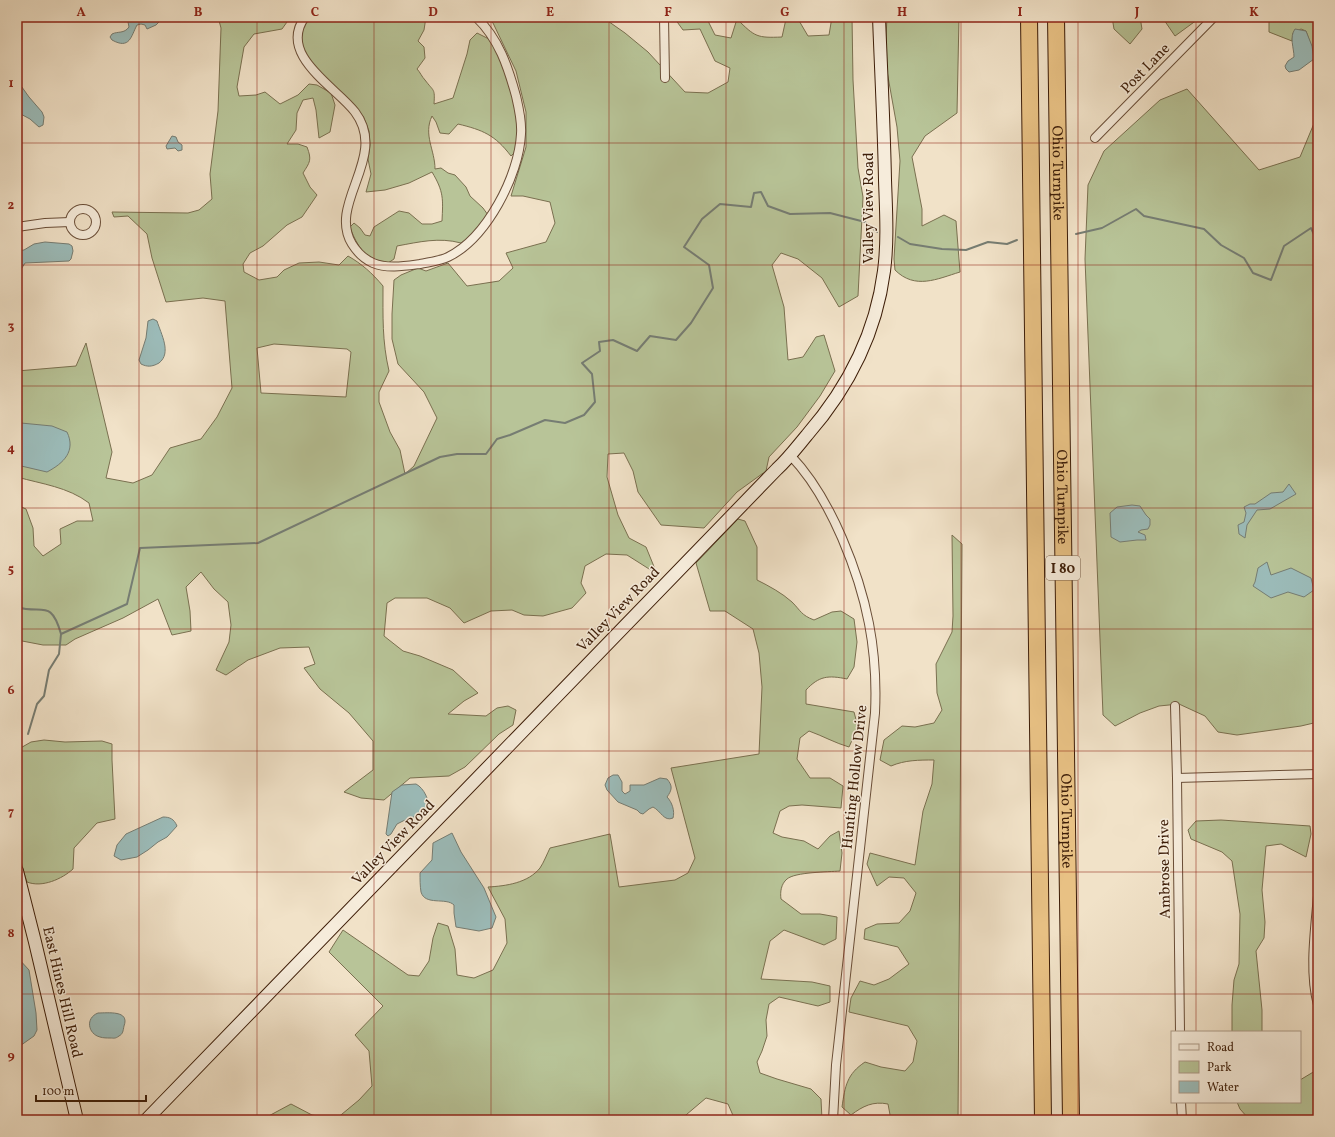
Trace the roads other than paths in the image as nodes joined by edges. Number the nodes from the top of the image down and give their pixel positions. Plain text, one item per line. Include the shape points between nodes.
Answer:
1 (305, 17) edge
2 (476, 17) edge
3 (664, 17) edge
4 (879, 17) edge
5 (1029, 17) edge
6 (1056, 17) edge
7 (1214, 17) edge
8 (665, 78) dead end
9 (1095, 138) dead end
10 (70, 222) dead end
11 (17, 227) edge
12 (791, 456) junction
13 (1175, 706) dead end
14 (1318, 774) edge
15 (1177, 778) junction
16 (17, 871) edge
17 (1318, 896) edge
18 (1318, 1005) edge
19 (1180, 1031) edge
20 (1181, 1103) edge
21 (77, 1120) edge
22 (146, 1120) edge
23 (834, 1120) edge
24 (1043, 1120) edge
25 (1071, 1120) edge
26 (1182, 1120) edge

1 - 2 street via 298,33 300,53 354,111 366,137 366,151 346,217 348,235 355,249 365,258 374,263 392,266 439,260 462,248 488,219 502,197 514,168 520,143 521,121 513,83 502,53
3 - 8 street
4 - 12 main road, Valley View Road via 886,236 884,271 879,297 867,340 855,366 838,396
5 - 24 highway, Ohio Turnpike / I 80
6 - 25 highway, Ohio Turnpike / I 80
7 - 9 street, Post Lane
10 - 11 street via 45,222
12 - 22 main road, Valley View Road
12 - 23 street, Hunting Hollow Drive via 808,475 825,502 852,562 866,604 876,690 836,1065
13 - 15 street, Ambrose Drive
14 - 15 street
15 - 19 street, Ambrose Drive
16 - 21 main road, East Hines Hill Road
17 - 18 street via 1313,970
20 - 26 street

